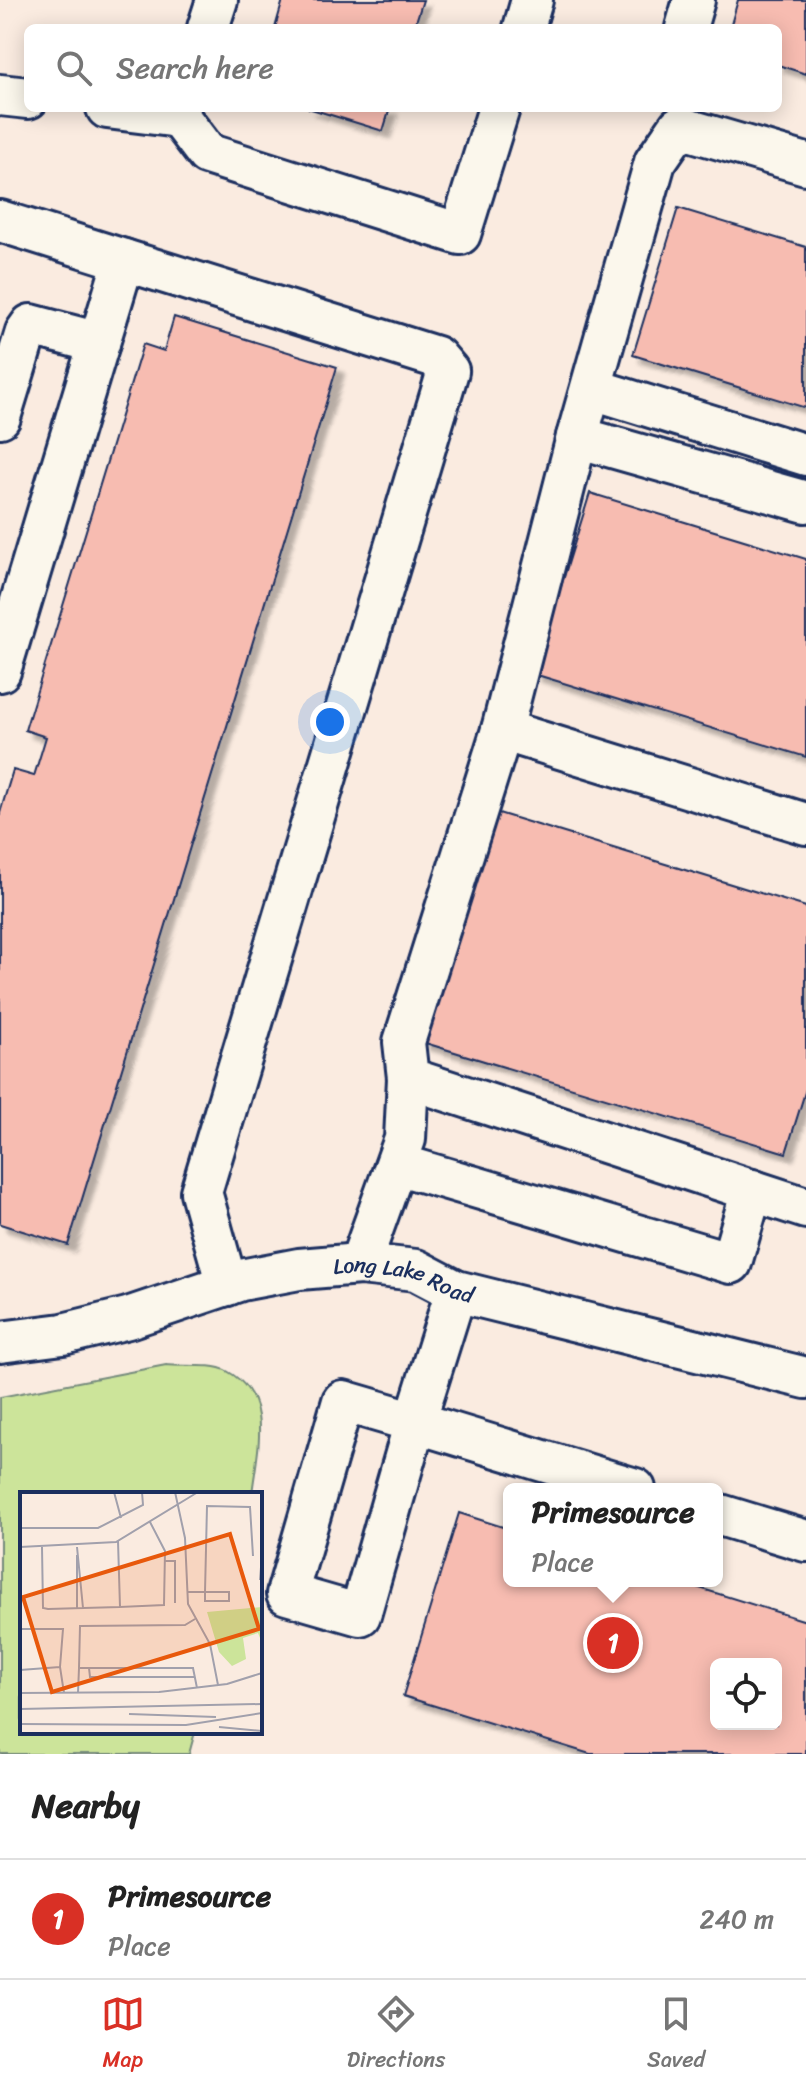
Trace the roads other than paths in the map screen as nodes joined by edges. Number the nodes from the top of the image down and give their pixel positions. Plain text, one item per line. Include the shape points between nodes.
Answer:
1 (217, 0) edge
2 (532, 0) edge
3 (694, 0) edge
4 (209, 24) edge
5 (525, 24) edge
6 (687, 24) edge
7 (0, 95) edge
8 (24, 98) edge
9 (180, 112) edge
10 (498, 112) edge
11 (683, 117) edge
12 (806, 164) edge
13 (0, 221) edge
14 (124, 260) junction
15 (99, 343) junction
16 (593, 389) junction
17 (0, 417) edge
18 (577, 437) junction
19 (806, 455) edge
20 (806, 502) edge
21 (0, 671) edge
22 (502, 730) junction
23 (806, 824) edge
24 (408, 1078) junction
25 (397, 1164) junction
26 (752, 1190) junction
27 (806, 1208) edge
28 (360, 1264) junction
29 (227, 1285) junction
30 (456, 1291) junction
31 (0, 1342) edge
32 (806, 1378) edge
33 (415, 1422) junction
34 (615, 1483) edge
35 (723, 1516) edge
36 (806, 1541) edge

1 - 4 street
2 - 5 street
3 - 6 street
7 - 8 street
9 - 10 street via 207,154 460,234
11 - 12 street
11 - 16 street via 655,162
13 - 14 street
14 - 15 street
14 - 29 street via 436,357 448,371 201,1192
15 - 17 street via 31,325
15 - 21 street
16 - 18 street
16 - 19 street
18 - 20 street
18 - 22 street
22 - 23 street
22 - 24 street via 404,1042
24 - 25 street via 405,1139
24 - 26 street
25 - 26 street via 731,1263
25 - 28 street
26 - 27 street
28 - 29 street, Long Lake Road via 299,1269
28 - 30 street, Long Lake Road via 416,1270
29 - 31 street, Long Lake Road via 63,1334
30 - 32 street, Long Lake Road
30 - 33 street
33 - 33 street via 343,1401 287,1594 360,1615
33 - 34 street
35 - 36 street

